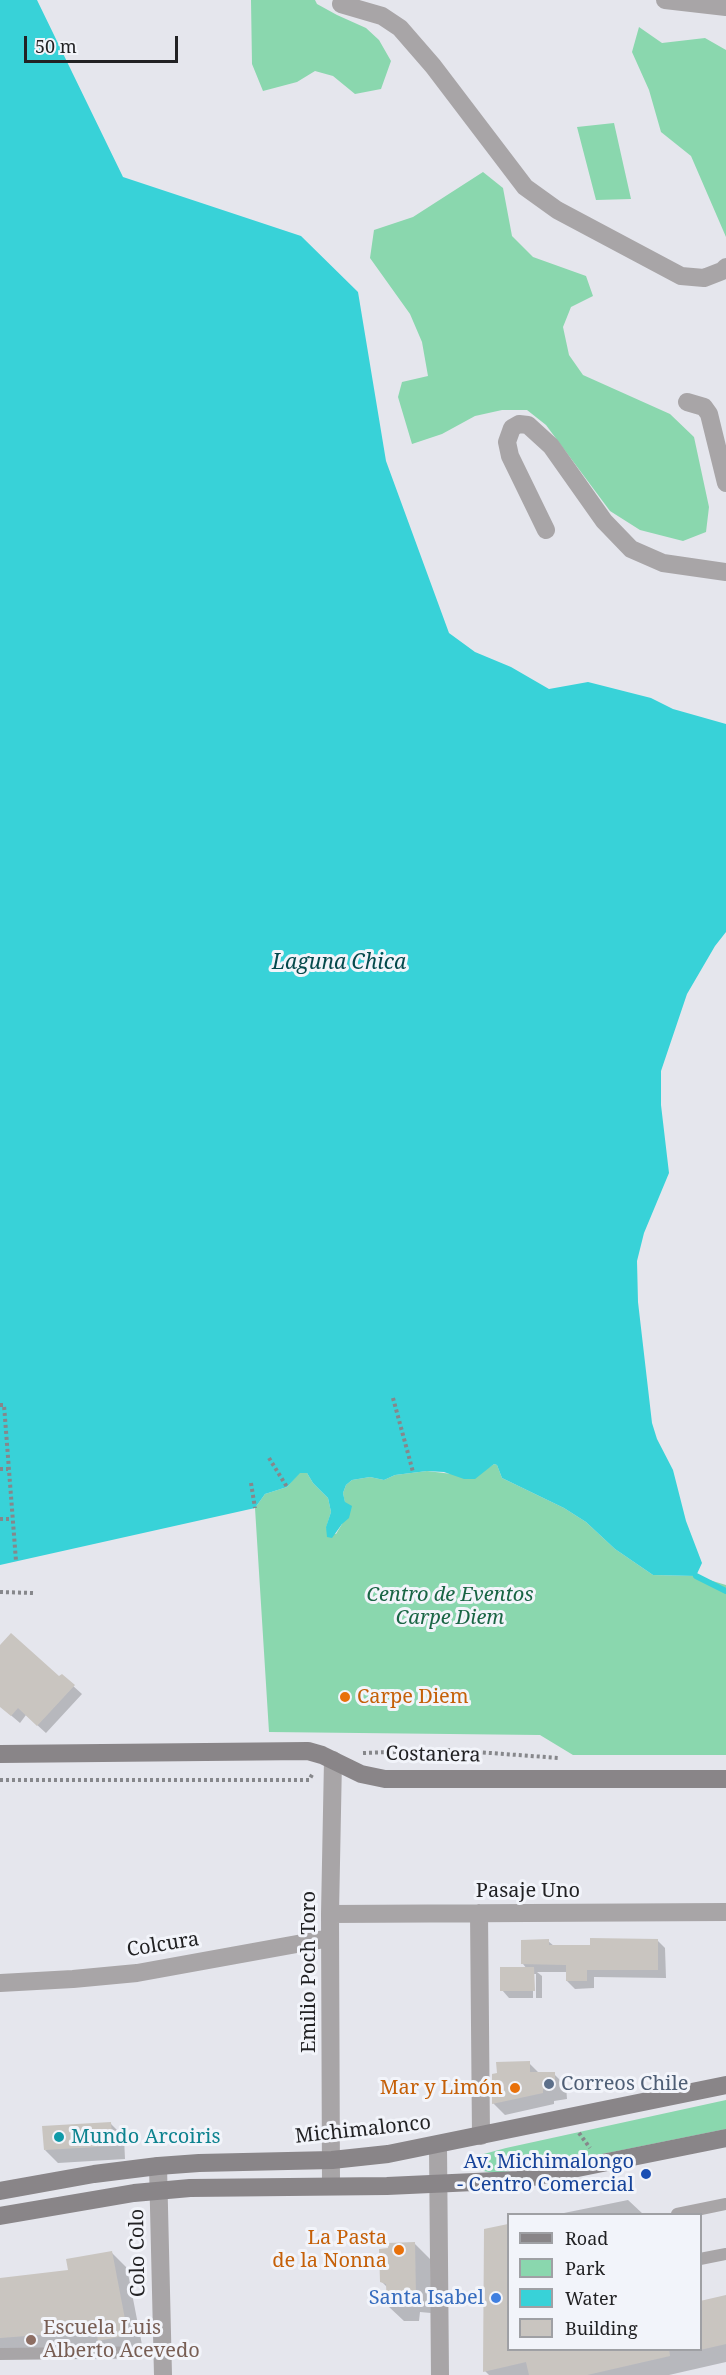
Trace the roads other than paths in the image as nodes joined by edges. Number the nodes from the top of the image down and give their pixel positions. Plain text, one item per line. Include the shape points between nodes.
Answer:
1 (665, 0) edge
2 (341, 4) dead end
3 (726, 7) edge
4 (726, 267) edge
5 (687, 402) dead end
6 (726, 483) edge
7 (546, 530) dead end
8 (726, 572) edge
9 (0, 1754) edge
10 (333, 1760) junction
11 (726, 1779) edge
12 (726, 1912) edge
13 (479, 1913) junction
14 (330, 1914) junction
15 (330, 1938) junction
16 (0, 1983) edge
17 (726, 2085) edge
18 (481, 2136) junction
19 (726, 2138) edge
20 (438, 2146) junction
21 (332, 2160) junction
22 (158, 2166) junction
23 (331, 2185) junction
24 (438, 2185) junction
25 (159, 2190) junction
26 (0, 2191) edge
27 (726, 2204) edge
28 (682, 2213) edge
29 (0, 2216) edge
30 (726, 2254) edge
31 (702, 2259) edge
32 (162, 2352) junction
33 (0, 2354) edge
34 (163, 2375) edge
35 (440, 2375) edge

1 - 3 street
2 - 4 street via 382,16 400,28 525,188 557,210 681,276 704,278
5 - 6 street via 704,407 710,414
7 - 8 street via 510,456 507,442 512,428 519,424 528,425 551,446 604,521 631,549 663,563
9 - 10 main road, Costanera via 308,1751
10 - 11 main road, Costanera via 361,1774 403,1779
10 - 14 street, Emilio Poch Toro
12 - 13 street, Pasaje Uno
13 - 14 street, Pasaje Uno
13 - 18 street
14 - 15 street, Emilio Poch Toro
15 - 16 street, Colcura via 137,1973
15 - 21 street, Emilio Poch Toro
17 - 18 main road, Michimalonco
18 - 20 main road, Michimalonco
19 - 24 main road via 518,2180
20 - 21 main road, Michimalonco
20 - 24 street
21 - 22 main road, Michimalonco
21 - 23 street, Emilio Poch Toro
22 - 25 street, Colo Colo
22 - 26 main road, Michimalonco
23 - 24 main road
23 - 25 main road
24 - 35 street
25 - 29 main road
25 - 32 street, Colo Colo
27 - 28 lane
30 - 31 lane
32 - 33 lane
32 - 34 street, Colo Colo

